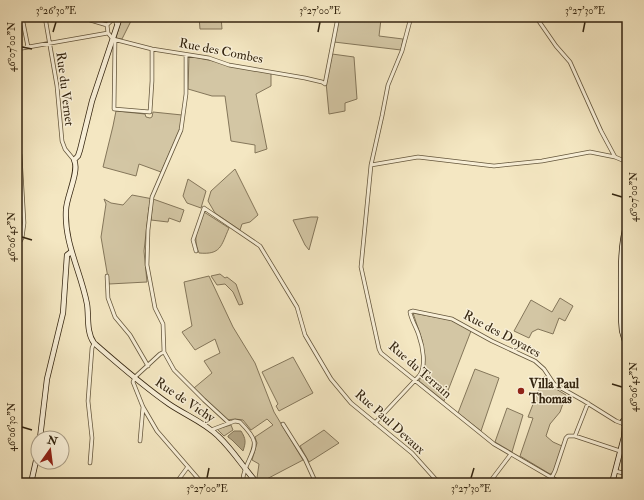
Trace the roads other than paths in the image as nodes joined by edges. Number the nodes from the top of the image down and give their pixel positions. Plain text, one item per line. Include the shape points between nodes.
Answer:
1 (22, 17) edge
2 (45, 17) edge
3 (80, 17) edge
4 (338, 17) edge
5 (411, 17) edge
6 (536, 17) edge
7 (115, 18) edge
8 (107, 25) junction
9 (112, 35) junction
10 (49, 43) junction
11 (28, 47) junction
12 (17, 49) edge
13 (152, 49) junction
14 (186, 55) junction
15 (17, 139) edge
16 (616, 157) junction
17 (74, 160) junction
18 (627, 162) edge
19 (371, 165) junction
20 (627, 223) edge
21 (18, 246) edge
22 (196, 251) dead end
23 (72, 252) junction
24 (73, 257) junction
25 (66, 260) junction
26 (106, 276) dead end
27 (94, 343) junction
28 (627, 348) edge
29 (164, 352) junction
30 (148, 366) junction
31 (134, 378) junction
32 (415, 381) junction
33 (588, 404) junction
34 (143, 407) junction
35 (626, 422) edge
36 (229, 423) junction
37 (375, 423) junction
38 (284, 424) dead end
39 (41, 430) edge
40 (211, 430) junction
41 (575, 436) junction
42 (140, 441) dead end
43 (627, 448) edge
44 (621, 449) junction
45 (511, 454) junction
46 (90, 463) dead end
47 (187, 468) junction
48 (246, 468) junction
49 (34, 470) edge
50 (615, 471) junction
51 (627, 474) edge
52 (552, 478) junction
53 (31, 483) edge
54 (176, 483) edge
55 (202, 483) edge
56 (243, 483) edge
57 (257, 483) edge
58 (316, 483) edge
59 (439, 483) edge
60 (489, 483) edge
61 (561, 483) edge
62 (612, 483) edge

1 - 11 street
2 - 10 street, Rue du Vernet
3 - 8 street
4 - 14 street, Rue des Combes via 325,84
5 - 19 street, Rue du Terrain via 402,51 388,85
6 - 16 street via 570,62 601,131
7 - 8 street
7 - 9 street
8 - 9 street
9 - 10 street
9 - 13 street, Rue des Combes
9 - 13 street via 114,108 150,114
9 - 17 street via 80,150
10 - 11 street
10 - 17 street, Rue du Vernet via 57,86 62,141
11 - 12 street
13 - 14 street, Rue des Combes
14 - 29 street via 186,94 181,130 152,197 148,230 147,265 155,308 163,324
15 - 21 street via 24,223
16 - 18 street
16 - 19 street via 590,152 494,166 418,157
17 - 23 street via 76,167 66,213 68,242
19 - 32 street, Rue du Terrain via 361,267 381,353
20 - 28 street via 622,245 621,319
22 - 37 street, Rue Paul Devaux via 193,240 204,208 264,250 297,306 305,335 328,374 351,403
23 - 24 street
23 - 25 street via 67,255
24 - 25 street
24 - 27 street via 84,292 89,332
25 - 39 street via 63,313 47,379
26 - 30 street via 108,298 115,317 134,340
27 - 31 street, Rue de Vichy
27 - 46 street via 88,401 92,438
29 - 30 street
29 - 36 street via 174,370
30 - 31 street
31 - 34 street via 133,382
31 - 40 street, Rue de Vichy
32 - 33 street, Rue des Doyates via 423,370 423,363 419,335 410,312 452,319 492,341 535,360 554,384
32 - 37 street
32 - 45 street, Rue du Terrain via 494,444
33 - 35 street, Rue des Doyates via 614,420
33 - 41 street
34 - 42 street
34 - 47 street via 157,431
35 - 44 street
36 - 40 street
36 - 48 street via 240,422 254,439 254,449
37 - 59 street, Rue Paul Devaux via 412,453
38 - 58 street
40 - 48 street, Rue de Vichy
41 - 44 street
41 - 52 street via 566,438
43 - 44 street
44 - 50 street
45 - 52 street, Rue du Terrain
45 - 60 street
47 - 54 street
47 - 55 street
48 - 56 street
48 - 57 street, Rue de Vichy
49 - 53 street
50 - 51 street
50 - 62 street
52 - 61 street, Rue du Terrain

